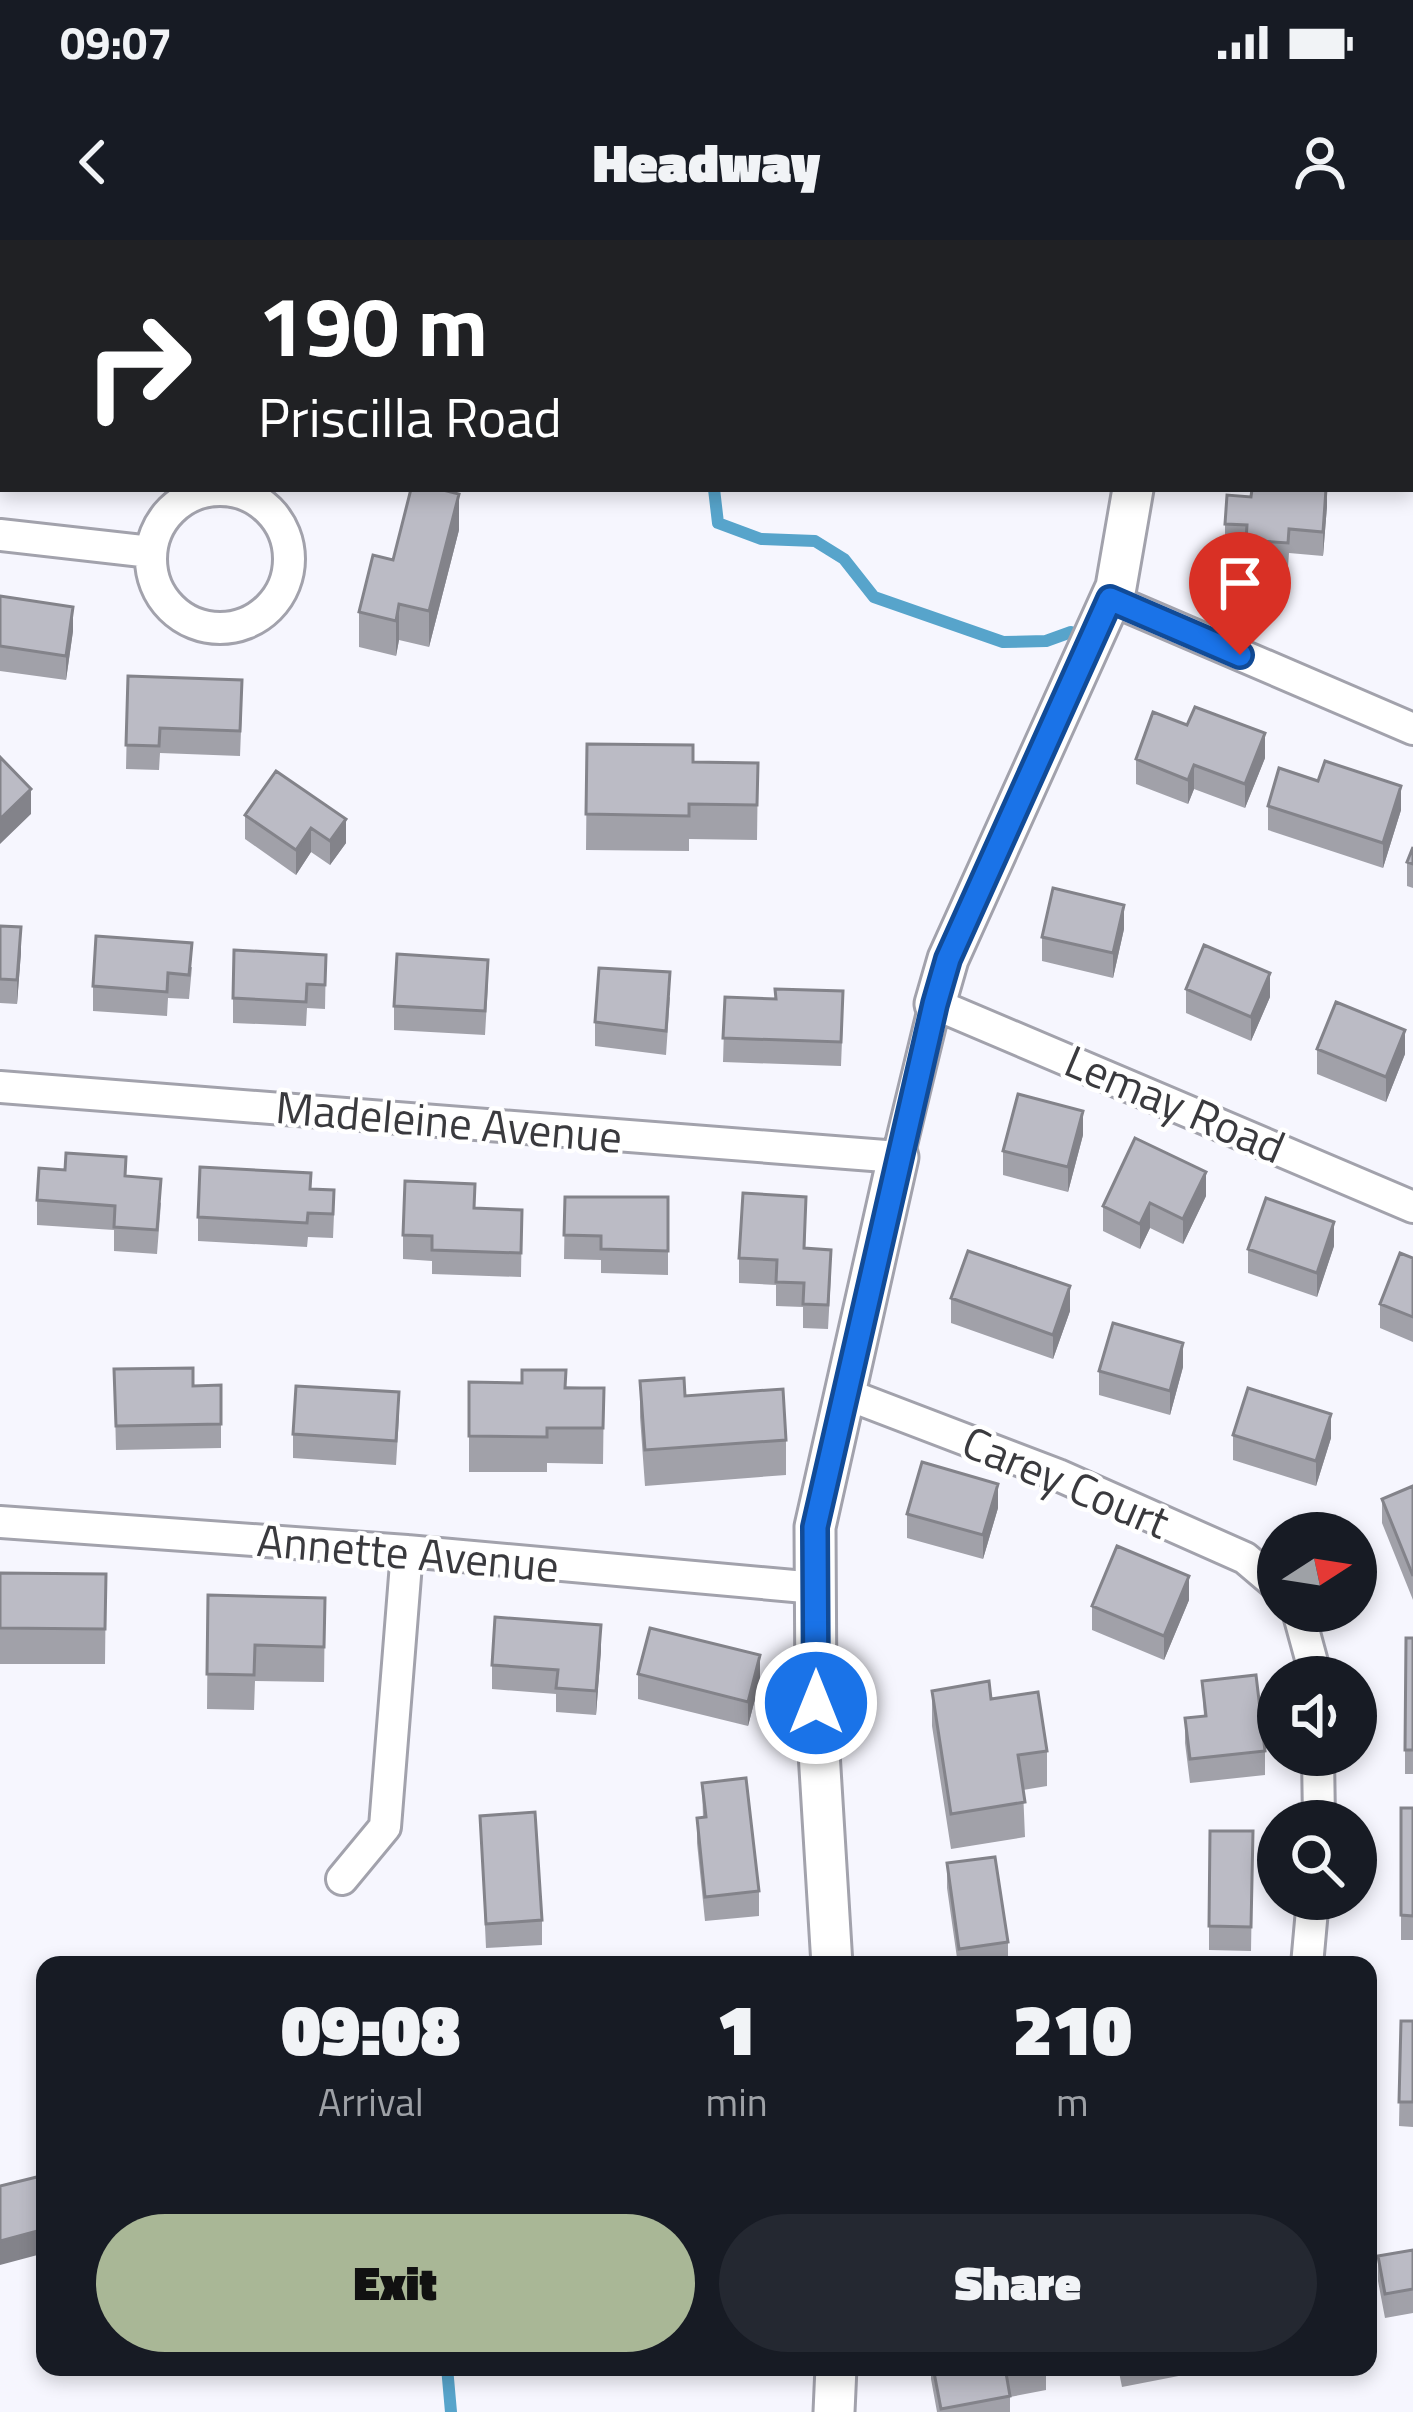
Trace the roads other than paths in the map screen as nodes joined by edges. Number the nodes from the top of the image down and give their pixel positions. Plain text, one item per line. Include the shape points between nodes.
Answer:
1 (209, 492) edge
2 (239, 492) edge
3 (1132, 492) edge
4 (0, 535) edge
5 (151, 553) junction
6 (1110, 599) junction
7 (1413, 729) edge
8 (935, 1004) junction
9 (0, 1087) edge
10 (898, 1157) junction
11 (1413, 1207) edge
12 (846, 1394) junction
13 (0, 1522) edge
14 (407, 1550) junction
15 (1257, 1568) edge
16 (815, 1588) junction
17 (342, 1879) dead end
18 (1311, 1920) edge
19 (831, 1956) edge
20 (1308, 1956) edge
21 (836, 2376) edge
22 (834, 2412) edge

1 - 5 street via 171,510
2 - 5 street via 277,518 287,540 290,564 272,606 236,628 214,629 173,612 152,574
3 - 6 street
4 - 5 street
6 - 7 street
6 - 8 street
8 - 10 street
8 - 11 street, Lemay Road
9 - 10 street, Madeleine Avenue
10 - 12 street
12 - 15 street, Carey Court via 1058,1475
12 - 16 street via 815,1527
13 - 14 street, Annette Avenue
14 - 16 street, Annette Avenue
14 - 17 street via 385,1827
16 - 19 street
18 - 20 street
21 - 22 street

